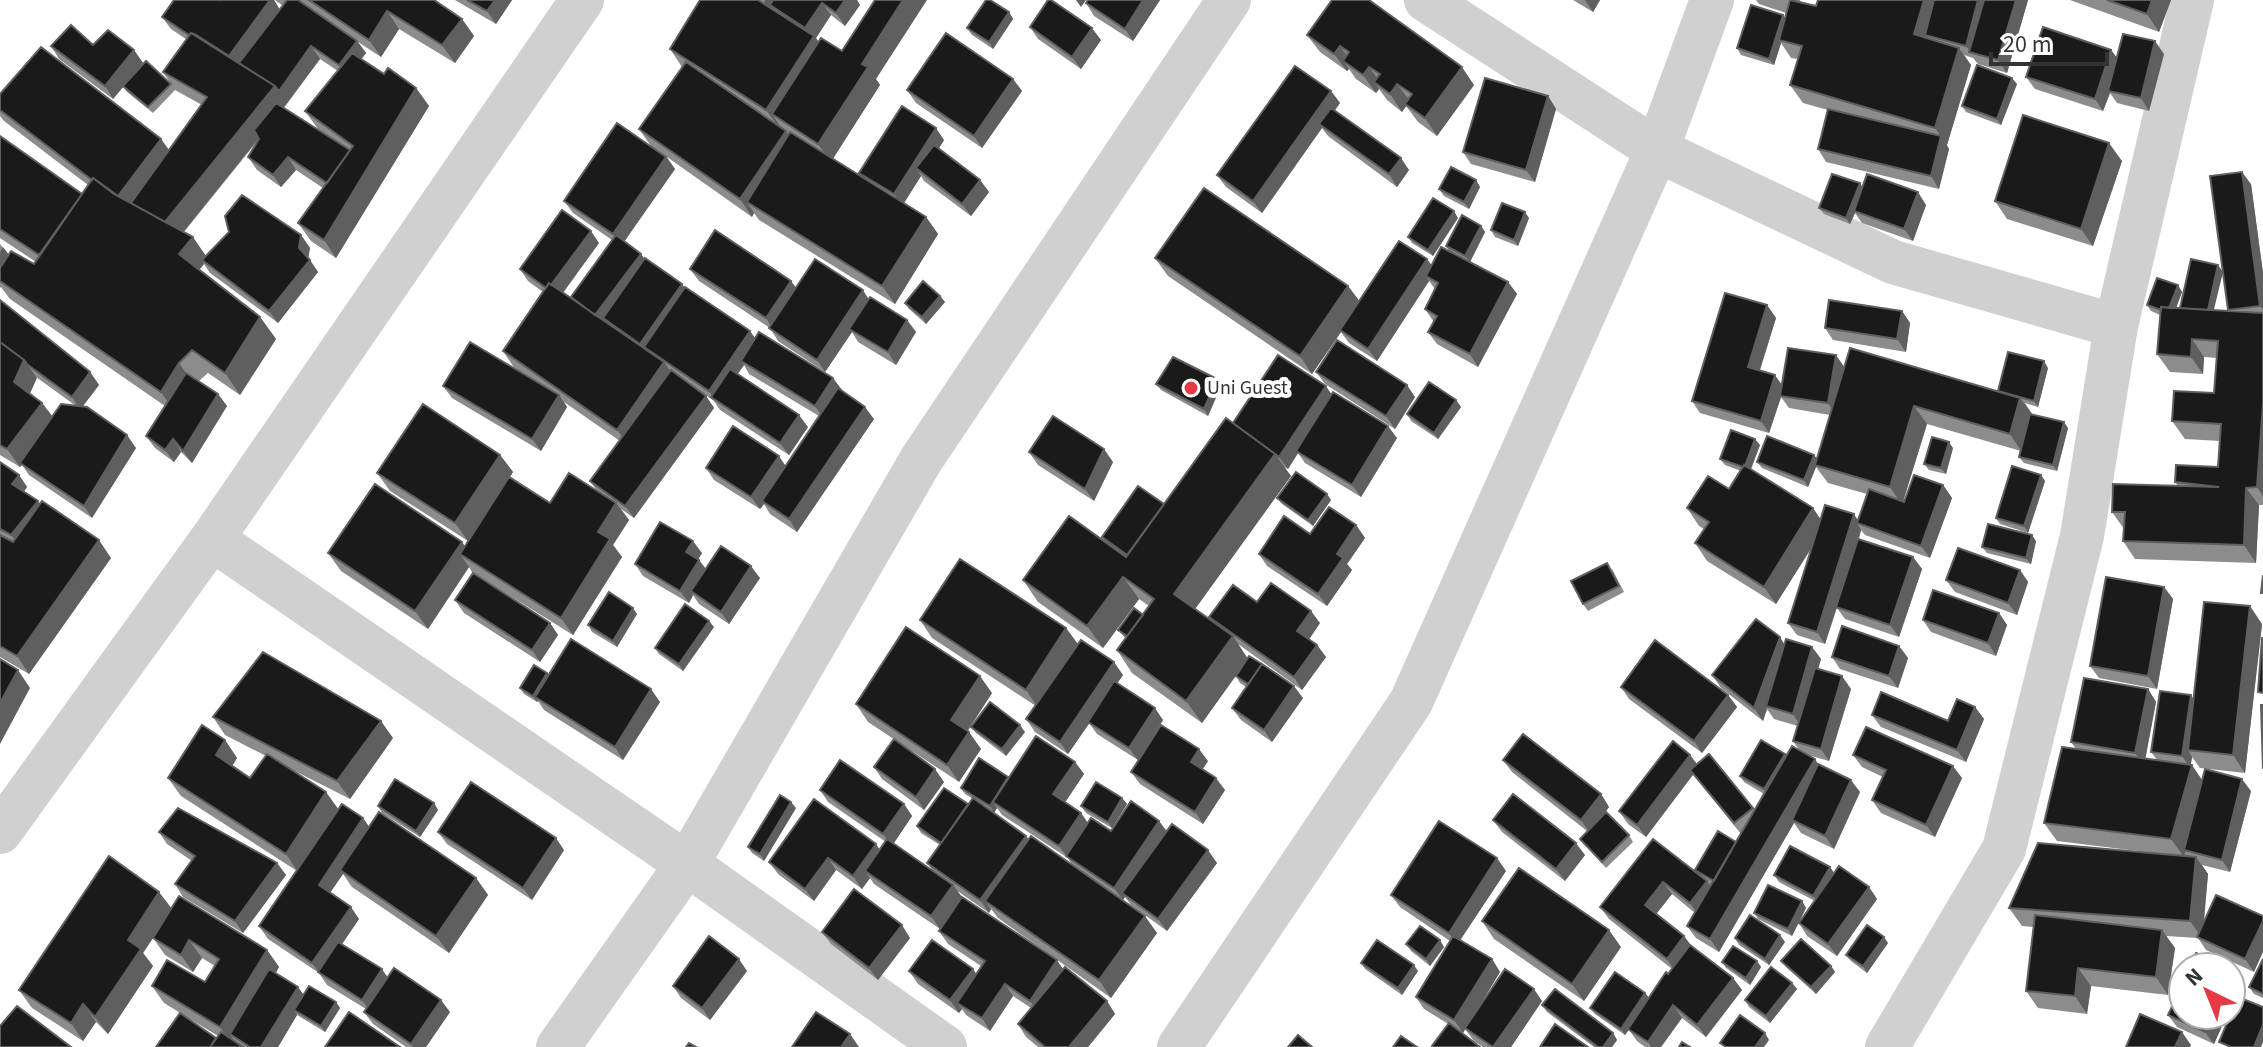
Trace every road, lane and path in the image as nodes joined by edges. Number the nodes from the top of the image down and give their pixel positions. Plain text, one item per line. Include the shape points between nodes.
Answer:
1 (582, 0) edge
2 (1229, 0) edge
3 (1426, 0) edge
4 (1712, 0) edge
5 (2192, 0) edge
6 (1657, 150) junction
7 (2116, 326) junction
8 (212, 539) junction
9 (0, 832) edge
10 (687, 864) junction
11 (558, 1047) edge
12 (945, 1047) edge
13 (1179, 1047) edge
14 (1887, 1047) edge

1 - 8 street
2 - 10 street via 921,460
3 - 6 street
4 - 6 street
5 - 7 street
6 - 7 street via 1893,262
6 - 13 street via 1411,702
7 - 14 street via 2082,536 2004,849
8 - 9 street
8 - 10 street
10 - 11 street
10 - 12 street

